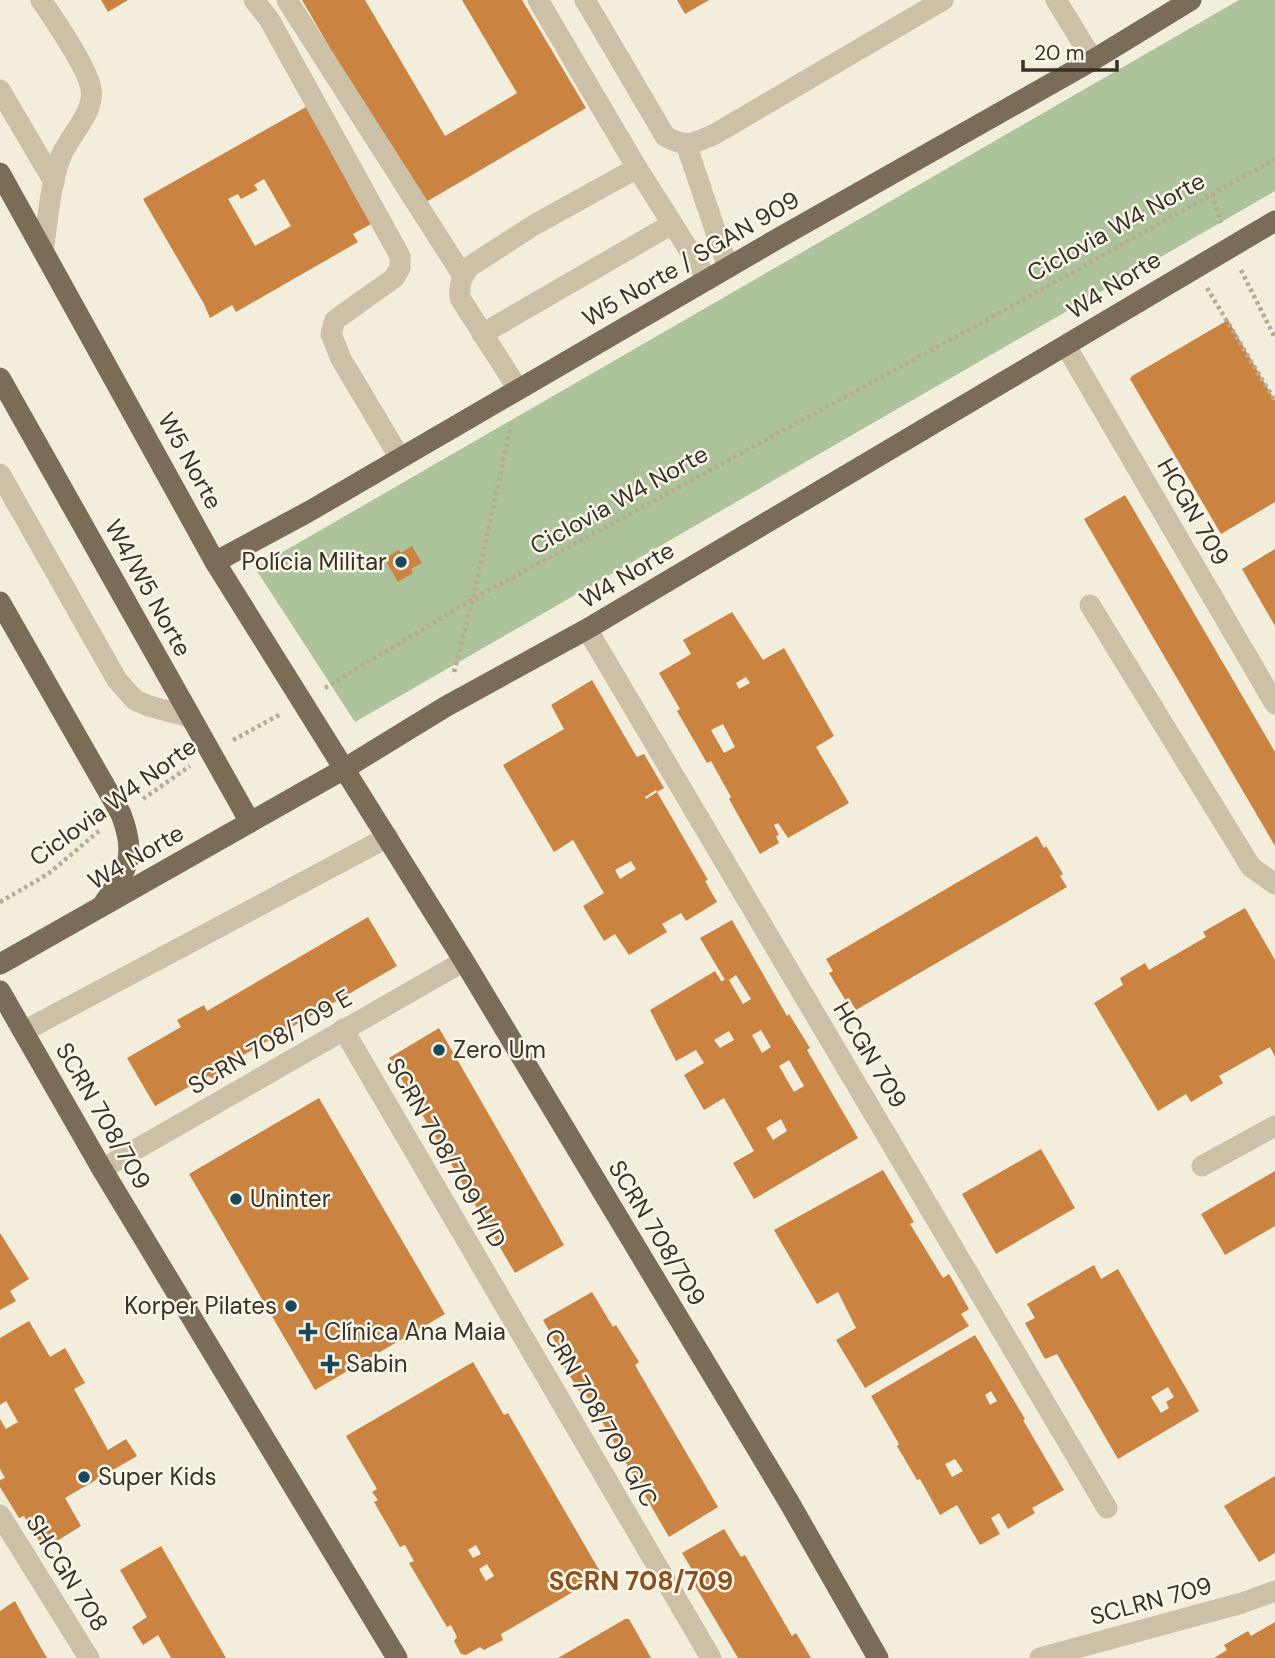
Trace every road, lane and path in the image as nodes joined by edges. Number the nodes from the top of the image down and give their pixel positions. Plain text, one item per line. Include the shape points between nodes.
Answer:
1 (41, 0) edge
2 (254, 0) edge
3 (287, 0) edge
4 (538, 0) edge
5 (585, 0) edge
6 (943, 0) edge
7 (1056, 0) edge
8 (1191, 0) edge
9 (1093, 60) junction
10 (0, 90) edge
11 (686, 144) junction
12 (1275, 159) edge
13 (637, 168) junction
14 (0, 173) edge
15 (54, 182) junction
16 (1275, 221) edge
17 (672, 224) junction
18 (43, 251) junction
19 (1194, 267) junction
20 (728, 268) junction
21 (463, 276) junction
22 (708, 280) junction
23 (482, 334) junction
24 (1066, 346) junction
25 (0, 378) edge
26 (518, 389) junction
27 (1275, 401) edge
28 (489, 406) junction
29 (400, 458) junction
30 (0, 474) edge
31 (215, 562) junction
32 (473, 599) junction
33 (0, 602) edge
34 (1090, 605) dead end
35 (587, 629) junction
36 (303, 702) junction
37 (1275, 704) edge
38 (445, 707) junction
39 (190, 717) junction
40 (211, 752) junction
41 (344, 769) junction
42 (121, 814) junction
43 (250, 822) junction
44 (387, 836) junction
45 (1275, 884) edge
46 (0, 902) edge
47 (101, 908) junction
48 (464, 961) junction
49 (0, 964) edge
50 (0, 991) edge
51 (343, 1029) junction
52 (24, 1031) junction
53 (1275, 1126) edge
54 (1202, 1166) dead end
55 (102, 1169) junction
56 (504, 1304) joint
57 (1107, 1508) dead end
58 (0, 1515) edge
59 (1275, 1591) edge
60 (89, 1658) edge
61 (397, 1658) edge
62 (711, 1658) edge
63 (878, 1658) edge
64 (1040, 1658) edge

1 - 15 street via 63,32 91,85 92,96 61,156
2 - 29 street via 269,19 400,256 394,278 335,320 331,334
3 - 21 street
4 - 13 street
5 - 11 street via 665,136
6 - 11 street via 715,134
7 - 9 street
8 - 9 main road, W5 Norte / SGAN 909
9 - 20 main road, W5 Norte / SGAN 909
10 - 15 street
11 - 20 street
12 - 32 path, Ciclovia W4 Norte
13 - 17 street
13 - 21 street via 534,225 469,267
14 - 18 main road, W5 Norte
15 - 18 street
16 - 19 main road, W4 Norte
17 - 22 street
17 - 23 street
18 - 31 main road, W5 Norte
19 - 24 main road, W4 Norte
19 - 27 path
20 - 22 main road, W5 Norte / SGAN 909
21 - 23 street via 460,298
22 - 26 main road, W5 Norte / SGAN 909
23 - 26 street
24 - 35 main road, W4 Norte
24 - 37 street, HCGN 709
25 - 39 main road, W4/W5 Norte
26 - 28 main road, W5 Norte / SGAN 909
28 - 29 main road, W5 Norte / SGAN 909
28 - 32 path via 513,420
29 - 31 main road, W5 Norte / SGAN 909
30 - 39 street via 117,680 135,699
31 - 36 main road, W5 Norte
32 - 36 path, Ciclovia W4 Norte
32 - 38 path
33 - 42 main road
34 - 45 street via 1251,867
35 - 38 main road, W4 Norte
35 - 57 street, HCGN 709
36 - 40 path, Ciclovia W4 Norte
36 - 41 main road, W5 Norte
38 - 41 main road, W4 Norte
39 - 40 main road, W4/W5 Norte
40 - 42 path, Ciclovia W4 Norte
40 - 43 main road, W4/W5 Norte
41 - 43 main road, W4 Norte
41 - 44 main road, SCRN 708/709
42 - 46 path, Ciclovia W4 Norte via 47,874
42 - 47 main road via 128,833 127,868
43 - 47 main road, W4 Norte
44 - 48 main road, SCRN 708/709
44 - 52 street, SCRN 708/709
47 - 49 main road, W4 Norte
48 - 51 street, SCRN 708/709 E
48 - 63 main road, SCRN 708/709
50 - 52 main road, SCRN 708/709
51 - 55 street, SCRN 708/709 E
51 - 56 street, SCRN 708/709 H/D
52 - 55 main road, SCRN 708/709
53 - 54 street
55 - 61 main road, SCRN 708/709
56 - 62 street, CRN 708/709 G/C
58 - 60 street, SHCGN 708
59 - 64 street, SCLRN 709

